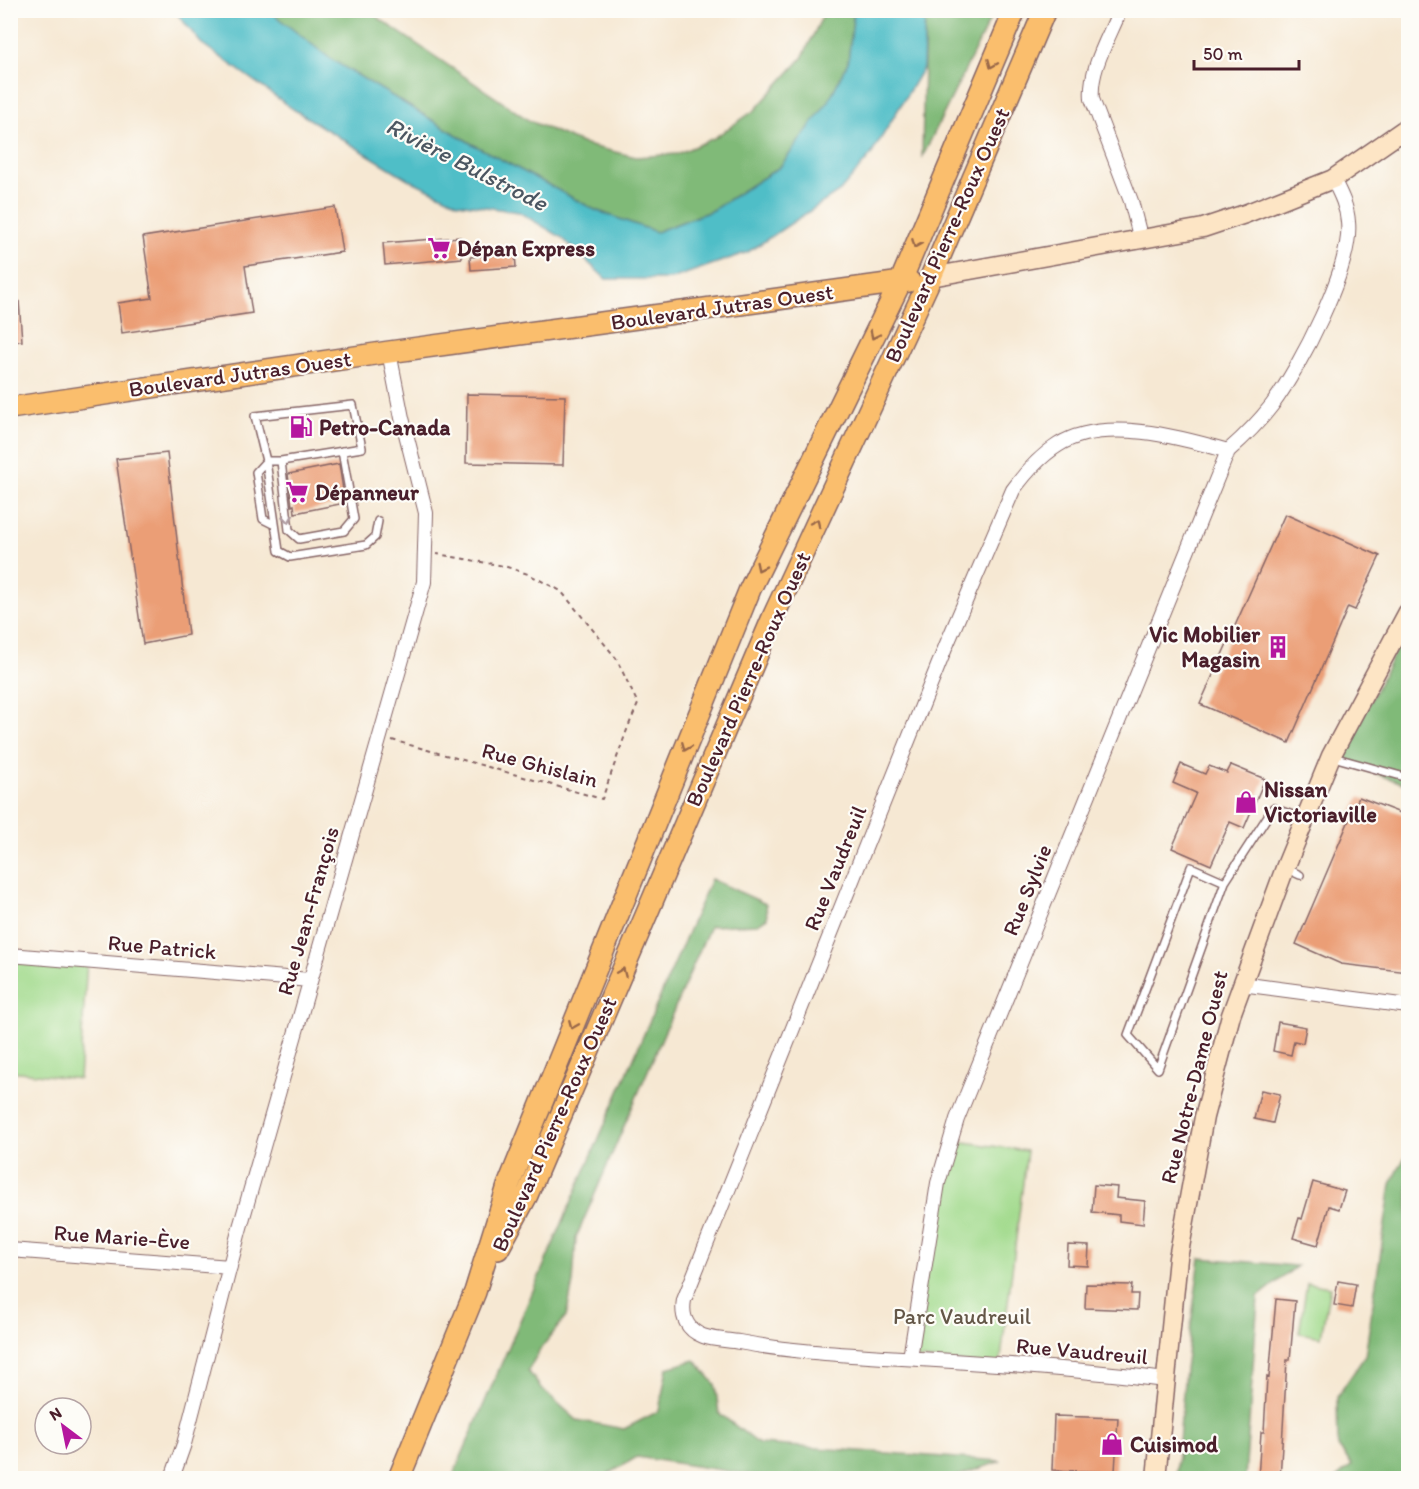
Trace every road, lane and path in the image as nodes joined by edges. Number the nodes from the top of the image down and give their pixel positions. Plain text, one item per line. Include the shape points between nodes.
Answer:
1 (1015, 10) edge
2 (1045, 10) edge
3 (1120, 10) edge
4 (1408, 128) edge
5 (1333, 179) junction
6 (1141, 240) junction
7 (931, 277) junction
8 (900, 283) junction
9 (389, 352) junction
10 (10, 408) edge
11 (1228, 451) junction
12 (342, 452) junction
13 (266, 461) junction
14 (281, 461) junction
15 (378, 521) dead end
16 (275, 525) junction
17 (426, 551) junction
18 (1408, 612) edge
19 (381, 737) junction
20 (1331, 756) junction
21 (1408, 778) edge
22 (1304, 819) junction
23 (1224, 882) junction
24 (10, 955) edge
25 (310, 980) junction
26 (1241, 984) junction
27 (1408, 1006) edge
28 (10, 1250) edge
29 (230, 1267) junction
30 (475, 1292) junction
31 (910, 1358) junction
32 (1164, 1380) junction
33 (172, 1479) edge
34 (399, 1479) edge
35 (1156, 1479) edge

1 -> 8 main road, Boulevard Pierre-Roux Ouest
2 - 7 main road, Boulevard Pierre-Roux Ouest
3 - 6 street via 1091,89
4 - 5 street, Boulevard Jutras Ouest
5 - 6 street, Boulevard Jutras Ouest via 1203,228
5 - 11 street via 1344,200 1348,222 1336,280 1295,369 1272,405
6 - 7 street, Boulevard Jutras Ouest
7 - 8 main road, Boulevard Jutras Ouest
30 -> 7 main road, Boulevard Pierre-Roux Ouest via 527,1195 774,615
8 - 9 main road, Boulevard Jutras Ouest
8 -> 30 main road, Boulevard Pierre-Roux Ouest via 750,589 508,1186
9 - 10 main road, Boulevard Jutras Ouest
9 - 17 street, Rue Jean-François via 426,513
11 - 31 street, Rue Sylvie via 957,1119 938,1183
11 - 31 street, Rue Vaudreuil via 1126,430 1089,433 1059,444 1029,468 1013,490 946,646 684,1300 685,1322 704,1336 803,1352
12 - 13 lane via 362,448 353,405 255,416
12 - 14 lane
14 -> 12 lane via 289,530 298,539 344,531 354,519
13 - 14 lane
13 - 16 lane
13 - 16 lane via 256,472 263,519
15 - 16 lane via 375,537 366,545 290,557 279,551
17 - 19 street, Rue Jean-François via 424,582
17 - 19 path, Rue Ghislain via 504,566 561,591 616,658 638,704 602,799
18 - 20 street, Rue Notre-Dame Ouest
19 - 25 street, Rue Jean-François
20 - 21 lane
20 - 22 street, Rue Notre-Dame Ouest
22 - 23 lane via 1274,808
22 - 26 street, Rue Notre-Dame Ouest via 1292,872
23 - 23 lane via 1170,1036 1158,1069 1128,1035 1191,867
24 - 25 street, Rue Patrick
25 - 29 street, Rue Jean-François
26 - 27 street
26 - 32 street, Rue Notre-Dame Ouest via 1191,1178
28 - 29 street, Rue Marie-Ève
29 - 33 street, Rue Jean-François
30 - 34 main road
31 - 32 street, Rue Vaudreuil
32 - 35 street, Rue Notre-Dame Ouest

